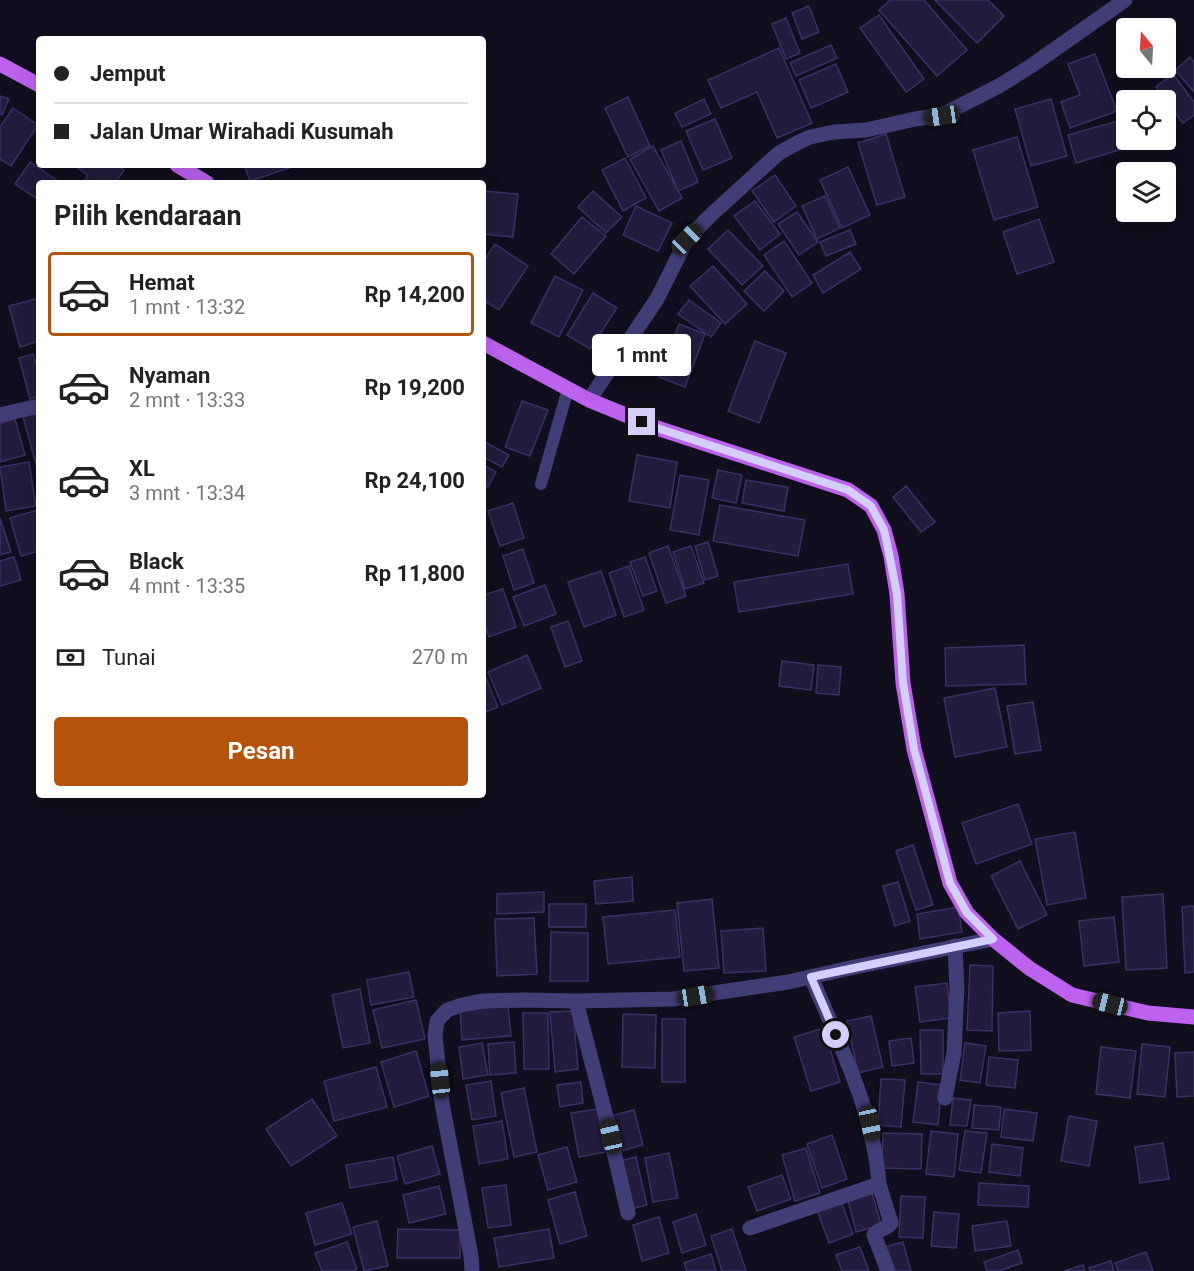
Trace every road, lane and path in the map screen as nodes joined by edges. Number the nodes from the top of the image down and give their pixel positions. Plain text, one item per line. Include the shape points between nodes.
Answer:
1 (1125, 0) edge
2 (0, 64) edge
3 (36, 83) edge
4 (182, 168) edge
5 (202, 180) edge
6 (486, 345) edge
7 (568, 389) junction
8 (589, 400) junction
9 (36, 407) edge
10 (0, 415) edge
11 (541, 484) dead end
12 (993, 939) junction
13 (955, 946) junction
14 (811, 977) junction
15 (576, 1001) junction
16 (1194, 1017) edge
17 (945, 1098) dead end
18 (879, 1184) junction
19 (628, 1214) dead end
20 (750, 1228) dead end
21 (472, 1271) edge
22 (888, 1271) edge

1 - 8 street via 1023,71 942,116 834,132 779,153 687,239 657,299
2 - 3 main road
4 - 5 main road
6 - 7 main road
7 - 8 main road
7 - 11 lane
8 - 12 main road via 660,429 848,490 871,506 884,530 891,556 903,683 914,749 950,883 967,913
9 - 10 street
12 - 13 street
12 - 16 main road via 1072,995 1148,1013
13 - 14 street
13 - 17 street via 954,1053
14 - 15 street via 673,999
14 - 18 street via 867,1115
15 - 19 street
15 - 21 street via 482,1001 447,1010 437,1021 442,1103
18 - 20 street
18 - 22 street via 891,1223 874,1235

